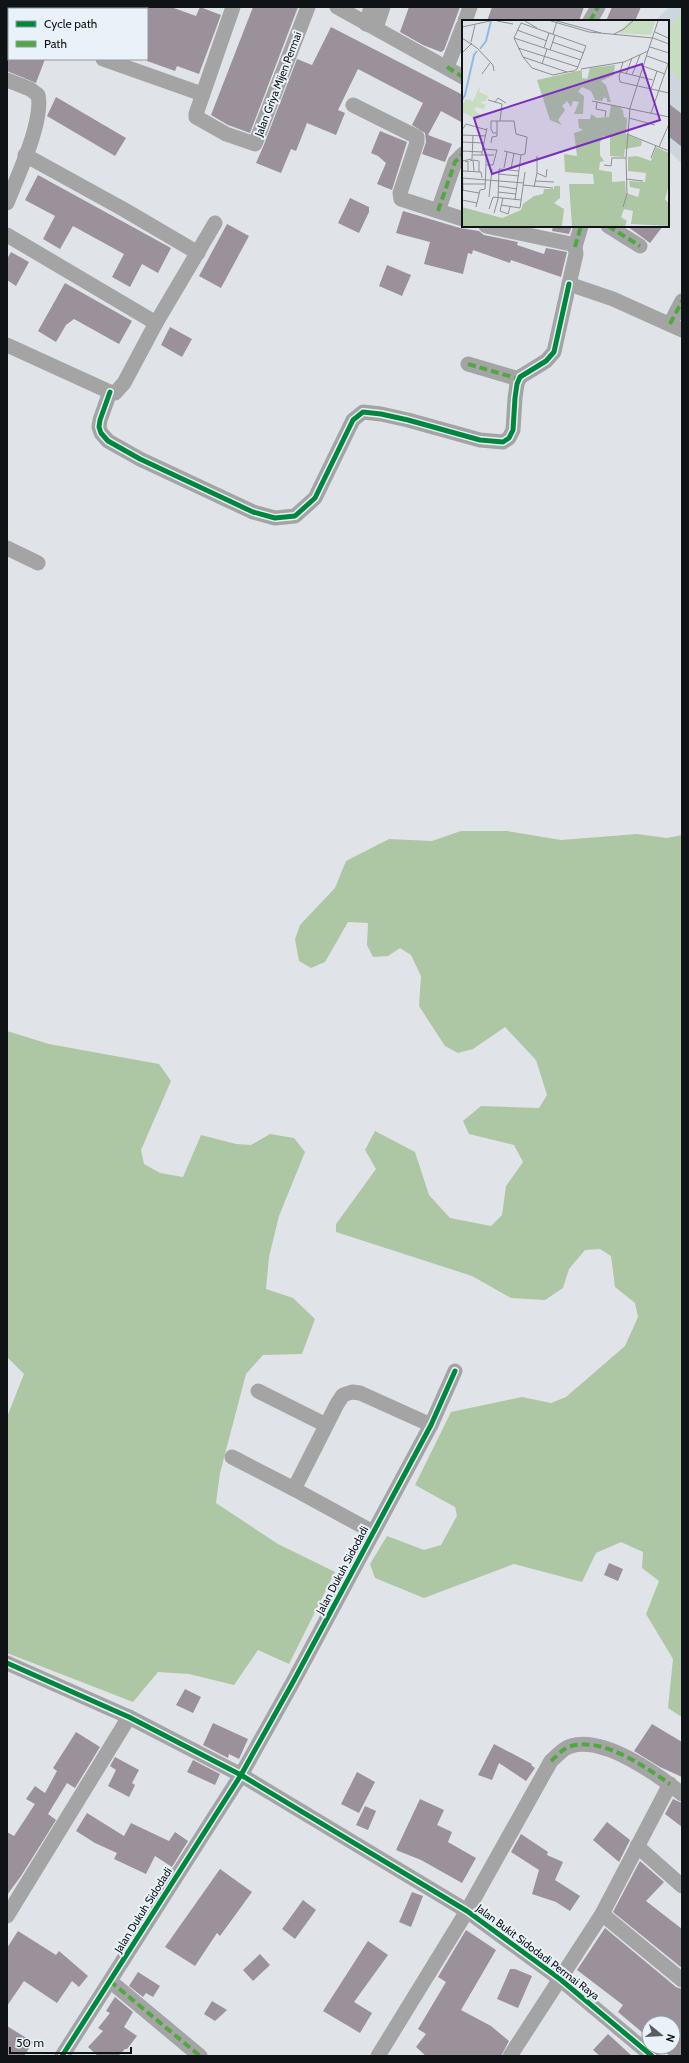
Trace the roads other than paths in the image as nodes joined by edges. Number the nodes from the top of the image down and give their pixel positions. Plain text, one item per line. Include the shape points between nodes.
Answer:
1 (231, 7) edge
2 (308, 7) edge
3 (337, 7) edge
4 (371, 7) edge
5 (383, 7) edge
6 (470, 7) edge
7 (598, 7) edge
8 (465, 20) edge
9 (591, 20) edge
10 (371, 26) junction
11 (462, 30) edge
12 (106, 60) edge
13 (447, 67) junction
14 (462, 76) edge
15 (7, 80) edge
16 (202, 94) junction
17 (353, 105) dead end
18 (25, 155) junction
19 (462, 155) edge
20 (7, 203) edge
21 (438, 211) junction
22 (462, 219) edge
23 (215, 223) dead end
24 (491, 227) edge
25 (582, 227) edge
26 (610, 227) edge
27 (7, 235) edge
28 (640, 246) dead end
29 (575, 247) junction
30 (198, 253) junction
31 (569, 284) junction
32 (682, 301) edge
33 (156, 323) junction
34 (676, 327) edge
35 (7, 345) edge
36 (468, 364) dead end
37 (519, 379) junction
38 (110, 392) junction
39 (7, 548) edge
40 (38, 563) dead end
41 (455, 1371) dead end
42 (258, 1391) dead end
43 (326, 1425) junction
44 (431, 1425) junction
45 (232, 1457) dead end
46 (294, 1489) junction
47 (373, 1532) junction
48 (7, 1663) edge
49 (129, 1717) junction
50 (241, 1775) junction
51 (676, 1789) edge
52 (637, 1846) junction
53 (682, 1886) edge
54 (467, 1911) junction
55 (602, 1914) junction
56 (7, 1916) edge
57 (560, 1978) junction
58 (682, 1980) edge
59 (110, 1981) junction
60 (68, 2054) edge
61 (200, 2056) edge
62 (378, 2056) edge
63 (510, 2056) edge
64 (652, 2056) edge

1 - 16 street, Jalan Griya Mijen Permai
2 - 16 street, Jalan Griya Mijen Permai via 255,144 226,134 196,117
3 - 10 street
4 - 10 street
5 - 10 street
6 - 8 street
7 - 9 street
10 - 13 street
11 - 13 street
12 - 16 street
13 - 14 street
15 - 18 street via 38,95 38,117
17 - 21 street via 417,137 400,193 401,199
18 - 20 street
18 - 30 street
19 - 21 street via 455,162
21 - 22 street
23 - 30 street
24 - 29 street
25 - 29 street
26 - 28 street
27 - 33 street
29 - 31 street via 576,254
30 - 33 street
31 - 34 street via 613,299
31 - 37 street via 554,352 546,361
32 - 34 street
33 - 38 street via 120,389 115,393
35 - 38 street
36 - 37 street
37 - 38 street via 513,430 509,438 503,442 480,440 367,411 358,414 342,440 315,498 303,511 288,518 275,518 253,512 140,459 108,441 99,427
39 - 40 street
41 - 44 street, Jalan Dukuh Sidodadi
42 - 43 street
43 - 44 street via 343,1395 352,1392 360,1393
43 - 46 street
44 - 47 street, Jalan Dukuh Sidodadi
45 - 46 street
46 - 47 street
47 - 50 street, Jalan Dukuh Sidodadi
48 - 49 street
49 - 50 street
49 - 56 street
50 - 54 street
50 - 59 street, Jalan Dukuh Sidodadi
51 - 52 street
51 - 54 street via 638,1763 614,1751 583,1744 570,1746 552,1761
52 - 53 street
52 - 55 street
54 - 57 street, Jalan Bukit Sidodadi Permai Raya
54 - 62 street
55 - 57 street
55 - 58 street
57 - 63 street
57 - 64 street, Jalan Bukit Sidodadi Permai Raya
59 - 60 street, Jalan Dukuh Sidodadi
59 - 61 street

